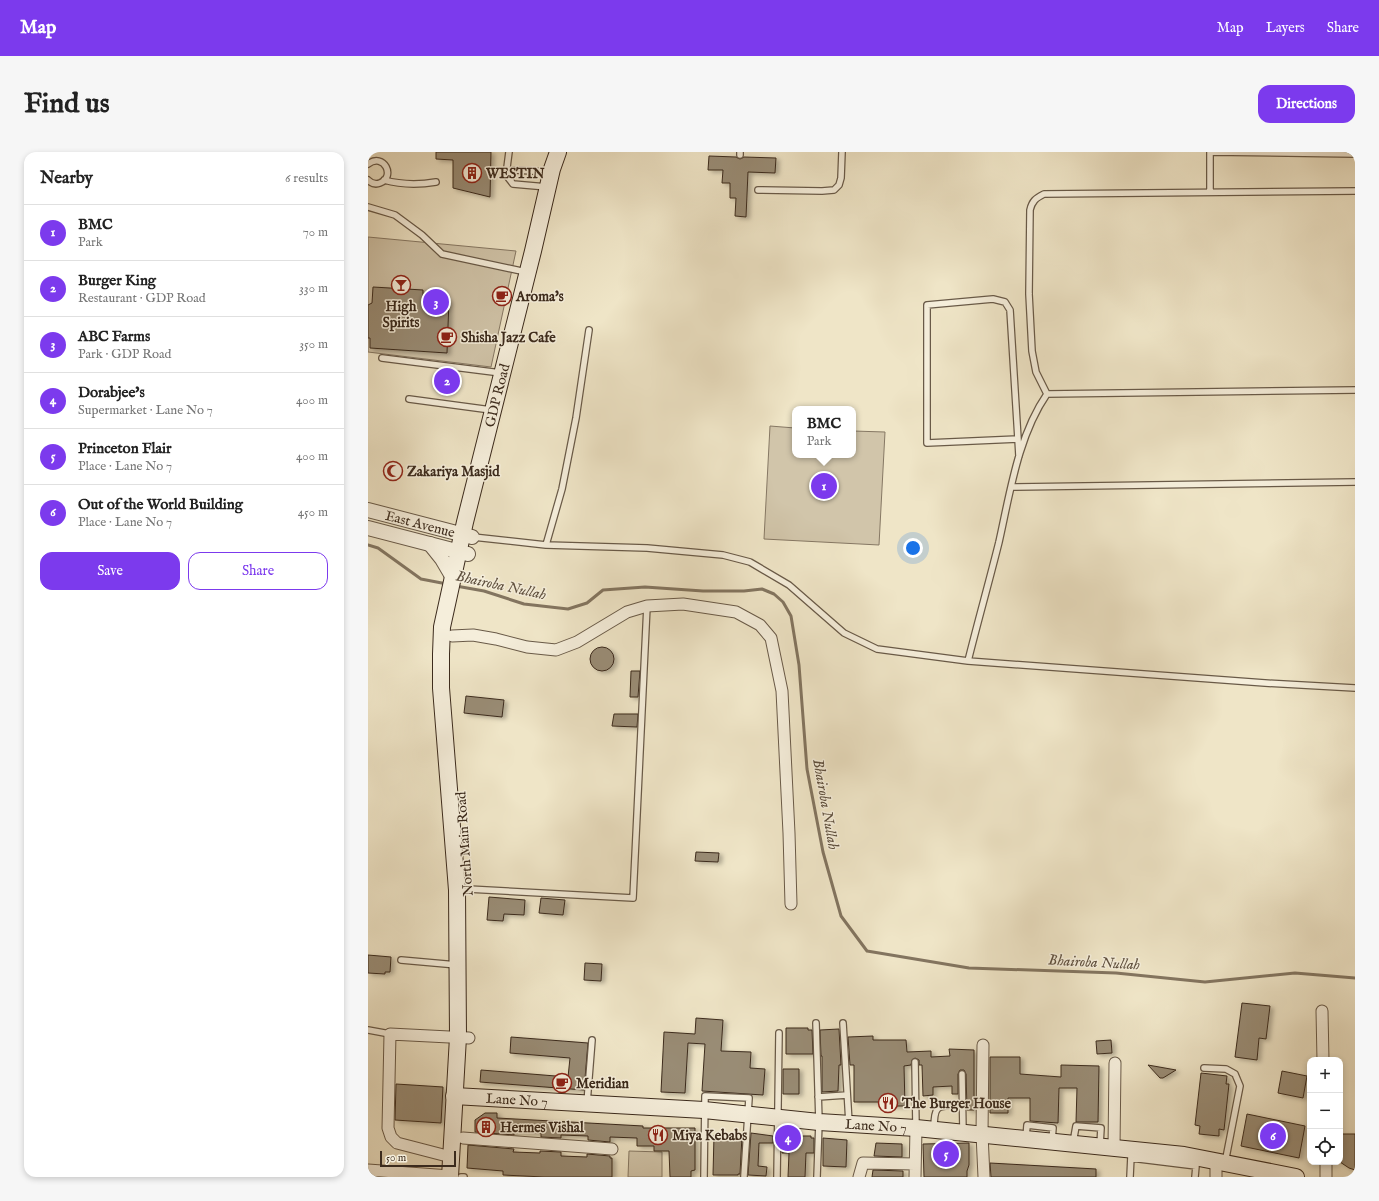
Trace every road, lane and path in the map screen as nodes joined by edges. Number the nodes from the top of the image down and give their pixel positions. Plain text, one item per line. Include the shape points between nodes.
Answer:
1 (509, 152) edge
2 (558, 152) edge
3 (567, 152) edge
4 (842, 152) edge
5 (1210, 152) edge
6 (1355, 154) edge
7 (368, 164) edge
8 (506, 175) junction
9 (549, 179) junction
10 (368, 180) edge
11 (384, 180) junction
12 (436, 182) dead end
13 (758, 190) dead end
14 (1355, 191) edge
15 (1210, 192) junction
16 (368, 207) edge
17 (528, 272) junction
18 (589, 330) dead end
19 (382, 358) dead end
20 (502, 373) junction
21 (1355, 390) edge
22 (1047, 394) junction
23 (409, 399) dead end
24 (493, 410) junction
25 (1018, 439) junction
26 (1019, 458) junction
27 (1355, 482) edge
28 (1012, 487) junction
29 (368, 510) edge
30 (469, 527) junction
31 (368, 528) edge
32 (430, 544) junction
33 (546, 545) junction
34 (463, 553) junction
35 (455, 578) junction
36 (647, 606) junction
37 (449, 630) junction
38 (968, 660) junction
39 (1355, 688) edge
40 (468, 889) junction
41 (791, 904) dead end
42 (401, 960) dead end
43 (458, 965) junction
44 (1322, 1011) dead end
45 (816, 1023) dead end
46 (843, 1023) dead end
47 (368, 1030) edge
48 (779, 1033) dead end
49 (390, 1034) junction
50 (463, 1038) junction
51 (592, 1040) dead end
52 (983, 1045) dead end
53 (1323, 1057) edge
54 (915, 1062) dead end
55 (1116, 1063) dead end
56 (1204, 1068) dead end
57 (962, 1074) dead end
58 (847, 1095) junction
59 (459, 1096) junction
60 (818, 1097) junction
61 (587, 1103) junction
62 (963, 1105) junction
63 (704, 1110) junction
64 (748, 1114) junction
65 (779, 1118) junction
66 (819, 1122) junction
67 (849, 1124) junction
68 (916, 1128) junction
69 (934, 1129) junction
70 (963, 1132) junction
71 (982, 1134) junction
72 (463, 1138) junction
73 (1107, 1147) junction
74 (612, 1149) dead end
75 (1131, 1154) junction
76 (451, 1156) junction
77 (1218, 1161) junction
78 (916, 1164) junction
79 (1326, 1165) edge
80 (368, 1170) edge
81 (400, 1175) edge
82 (744, 1176) edge
83 (457, 1177) edge
84 (704, 1177) edge
85 (777, 1177) edge
86 (817, 1177) edge
87 (859, 1177) edge
88 (915, 1177) edge
89 (984, 1177) edge
90 (1130, 1177) edge
91 (1195, 1177) edge
92 (1212, 1177) edge
93 (1216, 1177) edge
94 (1296, 1177) edge
95 (1326, 1177) edge

1 - 8 lane
2 - 9 main road, GDP Road
3 - 30 main road
4 - 13 lane via 841,178 834,190
5 - 6 lane
5 - 15 lane
7 - 11 lane via 373,161 384,163 387,170
8 - 9 lane via 514,170
8 - 9 lane via 513,184
9 - 17 main road, GDP Road
10 - 11 lane via 378,184
11 - 12 lane via 396,184 419,185
14 - 15 lane
15 - 22 lane via 1044,194 1036,197 1030,210 1028,294 1032,351 1036,372
16 - 17 lane via 394,215 422,235 442,254
17 - 20 main road, GDP Road
18 - 33 lane via 562,489
19 - 20 lane
20 - 24 main road, GDP Road
21 - 22 lane
22 - 26 lane via 1037,408
23 - 24 lane
24 - 30 main road, GDP Road
25 - 25 lane via 1010,310 1005,302 993,299 927,305 927,442
25 - 26 lane
26 - 28 lane
27 - 28 lane
28 - 38 lane
29 - 30 street, East Avenue
30 - 33 lane
30 - 34 main road, North Main Road
31 - 32 street, East Avenue
32 - 34 street, East Avenue
32 - 35 street, East Avenue
33 - 38 lane via 647,548 723,555 750,562 789,585 844,633 877,649
34 - 35 main road, North Main Road
35 - 37 main road, North Main Road
36 - 37 street via 626,612 577,642 556,650 527,647
36 - 40 lane via 633,898
36 - 41 street via 682,604 736,612 760,625 771,638 782,691
37 - 40 main road, North Main Road
37 - 43 main road, North Main Road via 441,654 441,688 457,890
38 - 39 lane
40 - 50 main road, North Main Road
42 - 43 lane
43 - 50 main road, North Main Road
44 - 53 street
45 - 60 lane
46 - 58 lane
47 - 49 lane
48 - 65 lane
49 - 50 street
49 - 76 street via 388,1128 391,1136 397,1143
50 - 59 main road, North Main Road
51 - 61 lane
52 - 71 street
54 - 68 lane
55 - 73 street
56 - 77 lane via 1226,1069 1235,1074 1240,1086
57 - 62 lane
58 - 60 lane
58 - 67 lane
59 - 61 main road, Lane No 7
59 - 72 main road, North Main Road
59 - 76 main road, North Main Road
60 - 66 lane
61 - 63 main road, Lane No 7
62 - 69 lane via 940,1107 936,1110
62 - 70 lane
63 - 64 main road, Lane No 7
63 - 84 lane
64 - 65 main road, Lane No 7
64 - 82 lane
65 - 66 main road, Lane No 7
65 - 85 lane
66 - 67 main road, Lane No 7
66 - 86 lane
67 - 68 main road, Lane No 7
68 - 69 main road, Lane No 7
68 - 78 street
69 - 70 main road, Lane No 7
70 - 71 main road, Lane No 7
71 - 73 main road, Lane No 7
71 - 89 street
72 - 74 street
72 - 83 main road, North Main Road
73 - 75 main road, Lane No 7
75 - 77 main road, Lane No 7 via 1184,1155
75 - 90 lane
75 - 91 lane via 1196,1166
76 - 83 main road, North Main Road
77 - 92 lane
77 - 93 street
77 - 94 main road, Lane No 7
78 - 87 street via 863,1163
78 - 88 street
79 - 95 street
80 - 81 street
81 - 83 street

